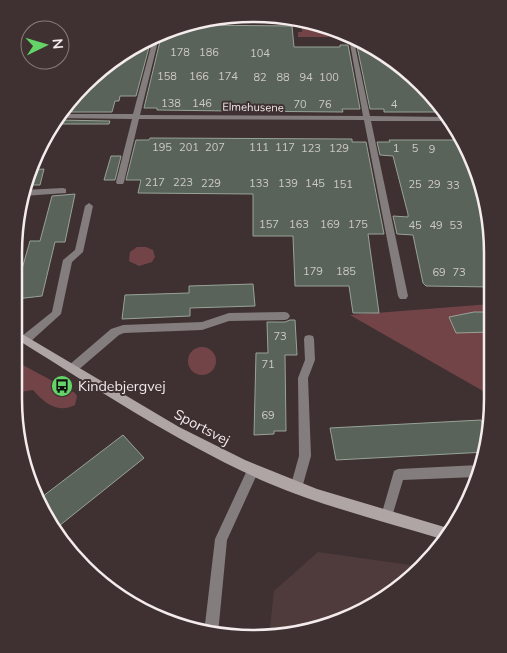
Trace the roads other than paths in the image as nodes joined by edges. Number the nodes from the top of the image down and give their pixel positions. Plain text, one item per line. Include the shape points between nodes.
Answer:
1 (155, 44) edge
2 (352, 44) edge
3 (68, 116) edge
4 (138, 117) junction
5 (367, 119) junction
6 (442, 119) edge
7 (120, 182) dead end
8 (63, 191) dead end
9 (30, 193) edge
10 (88, 206) dead end
11 (402, 296) dead end
12 (285, 316) dead end
13 (22, 337) edge
14 (308, 339) dead end
15 (72, 368) junction
16 (253, 470) junction
17 (473, 470) edge
18 (296, 488) junction
19 (387, 516) junction
20 (443, 533) edge
21 (212, 627) edge

1 - 4 street
2 - 5 street
3 - 4 street, Elmehusene
4 - 5 street, Elmehusene
4 - 7 street
5 - 6 street, Elmehusene
5 - 11 street
8 - 9 street
10 - 13 street, Sportsvej via 79,252 68,260 56,314
12 - 15 street via 229,317 202,326 123,329
13 - 15 street, Sportsvej
14 - 18 street via 310,360 303,378 305,456
15 - 16 street, Sportsvej via 172,429
16 - 18 street, Sportsvej
16 - 21 street via 221,539
17 - 19 street via 398,475
18 - 19 street, Sportsvej
19 - 20 street, Sportsvej

